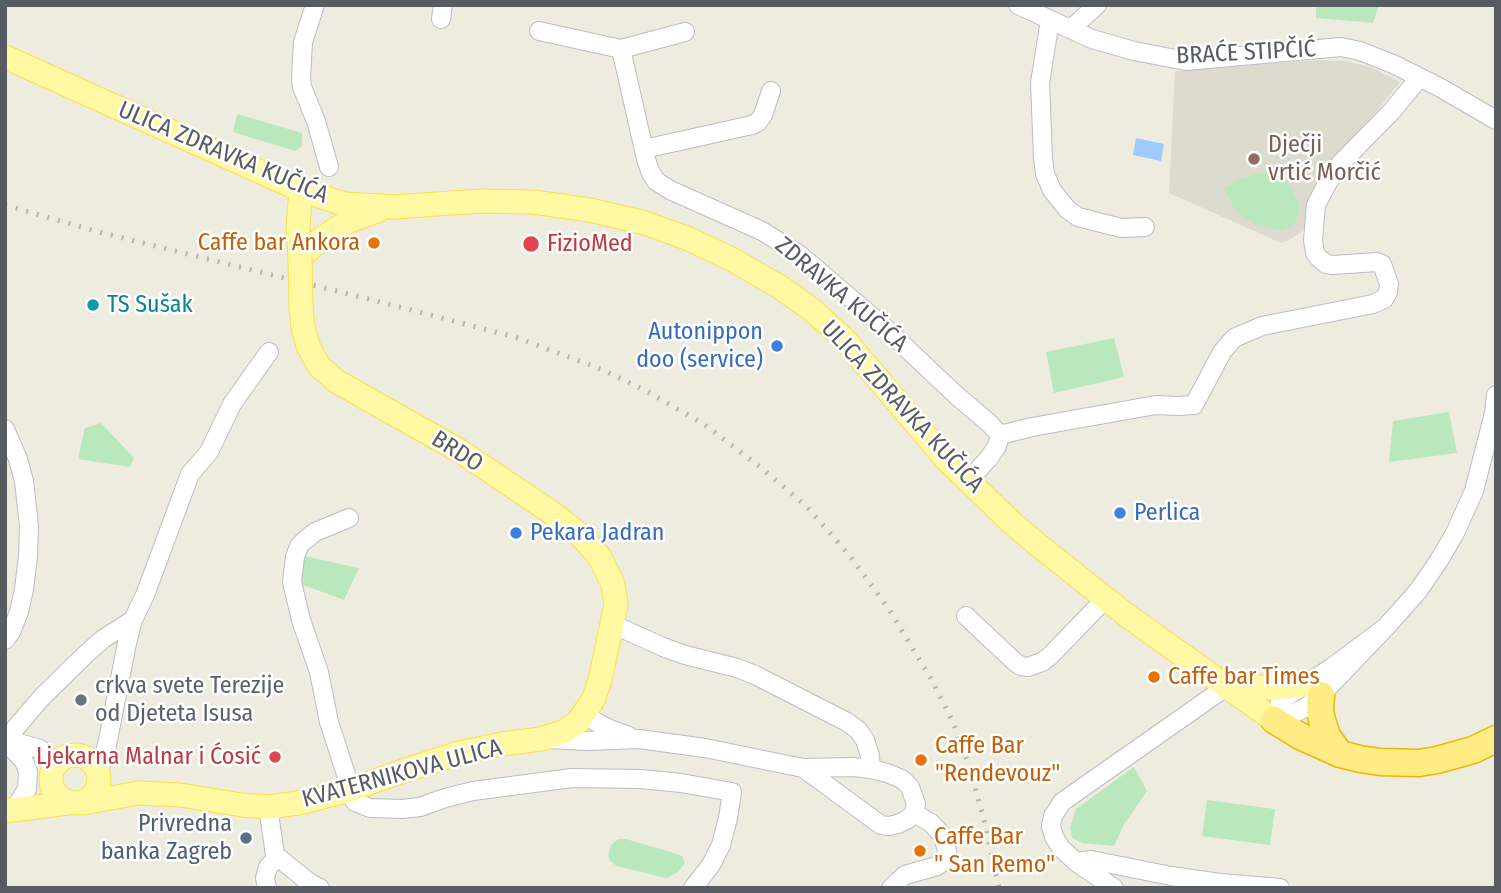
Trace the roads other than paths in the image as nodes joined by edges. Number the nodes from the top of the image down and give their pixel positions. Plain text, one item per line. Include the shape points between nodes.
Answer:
1 (316, 5) edge
2 (1018, 5) edge
3 (1097, 5) edge
4 (1050, 20) junction
5 (1072, 28) junction
6 (539, 31) dead end
7 (685, 32) dead end
8 (621, 49) junction
9 (5, 57) edge
10 (1419, 78) junction
11 (771, 91) dead end
12 (1496, 120) edge
13 (644, 149) junction
14 (329, 167) dead end
15 (302, 190) junction
16 (394, 207) junction
17 (1144, 227) dead end
18 (300, 257) junction
19 (269, 352) dead end
20 (1496, 395) edge
21 (5, 429) edge
22 (1000, 435) junction
23 (968, 481) junction
24 (349, 518) dead end
25 (1105, 598) junction
26 (966, 616) dead end
27 (133, 620) junction
28 (612, 624) junction
29 (5, 640) edge
30 (1226, 687) junction
31 (1315, 689) junction
32 (585, 713) junction
33 (1273, 720) junction
34 (5, 739) edge
35 (541, 739) junction
36 (639, 739) junction
37 (1496, 739) edge
38 (1340, 754) junction
39 (101, 768) junction
40 (803, 768) junction
41 (871, 769) junction
42 (52, 773) junction
43 (350, 790) junction
44 (138, 793) junction
45 (76, 803) junction
46 (268, 807) junction
47 (10, 808) edge
48 (914, 813) junction
49 (277, 858) junction
50 (1076, 862) junction
51 (267, 888) edge
52 (320, 888) edge
53 (693, 888) edge
54 (891, 888) edge
55 (1114, 888) edge
56 (1280, 888) edge

1 - 14 street via 303,42 301,78
2 - 4 street, BRAĆE STIPČIĆ
3 - 5 street
4 - 5 street, BRAĆE STIPČIĆ
4 - 17 street via 1040,83 1043,158 1052,190 1066,209 1079,217 1121,228
5 - 10 street, BRAĆE STIPČIĆ via 1134,51 1186,61 1341,47 1368,53
6 - 8 street
7 - 8 street
8 - 13 street, ZDRAVKA KUČIĆA
9 - 15 main road, ULICA ZDRAVKA KUČIĆA
10 - 12 street, BRAĆE STIPČIĆ
10 - 22 street via 1340,164 1316,205 1315,253 1326,264 1382,264 1389,284 1384,299 1246,331 1222,352 1195,405 1156,404
11 - 13 street via 763,115 752,125
13 - 22 street, ZDRAVKA KUČIĆA via 656,181 762,231 800,255
15 - 16 main road, ULICA ZDRAVKA KUČIĆA via 344,204
15 - 18 main road, BRDO
16 - 18 main road via 346,222
16 - 23 main road, ULICA ZDRAVKA KUČIĆA via 480,201 590,210 645,223 733,260 790,294 845,340
18 - 28 main road, BRDO, bridge via 303,327 319,366 336,381 460,451 580,535 599,556 613,584
19 - 27 street via 232,404 209,452 190,474
20 - 31 street via 1474,491 1438,562 1386,627
21 - 29 street via 19,459 29,526 24,589
22 - 23 street via 989,458
23 - 25 main road, ULICA ZDRAVKA KUČIĆA
24 - 43 street via 315,532 299,546 292,582
25 - 26 street via 1050,656 1028,667 1015,662
25 - 30 main road, ULICA ZDRAVKA KUČIĆA
27 - 34 street via 86,654
27 - 39 street
28 - 32 main road, BRDO via 600,680
28 - 41 street via 663,647 755,675 847,722 865,740
30 - 31 main road
30 - 33 main road, ULICA ZDRAVKA KUČIĆA
30 - 50 street via 1062,802 1051,826 1061,848
31 - 33 street via 1305,708
31 - 38 highway via 1322,720
32 - 35 main road, KVATERNIKOVA ULICA via 563,732
32 - 36 street, KVATERNIKOVA ULICA via 612,730
33 - 38 highway
34 - 42 street via 40,748
34 - 47 street via 28,772 27,789
35 - 36 street, KVATERNIKOVA ULICA
35 - 43 main road, KVATERNIKOVA ULICA via 459,753
36 - 40 street, KVATERNIKOVA ULICA
37 - 38 highway via 1455,756 1419,763
39 - 42 main road, KVATERNIKOVA ULICA via 71,755 57,762
39 - 44 main road, KVATERNIKOVA ULICA via 116,786
39 - 45 main road via 98,788 89,799
40 - 41 street, KVATERNIKOVA ULICA
40 - 48 street, KVATERNIKOVA ULICA via 881,825 898,824
41 - 48 street, KVATERNIKOVA ULICA via 902,779 910,787
42 - 45 main road via 55,793
42 - 47 main road, KVATERNIKOVA ULICA via 37,791
43 - 46 main road, KVATERNIKOVA ULICA
43 - 53 street via 362,806 392,810 473,791 564,778 641,779 732,792 720,845
44 - 45 main road, KVATERNIKOVA ULICA
44 - 46 main road, KVATERNIKOVA ULICA
45 - 47 main road, KVATERNIKOVA ULICA
46 - 49 street
48 - 54 street via 931,822 943,836 944,861 905,875
49 - 51 street via 268,867
49 - 52 street
50 - 55 street
50 - 56 street via 1091,860 1171,876

